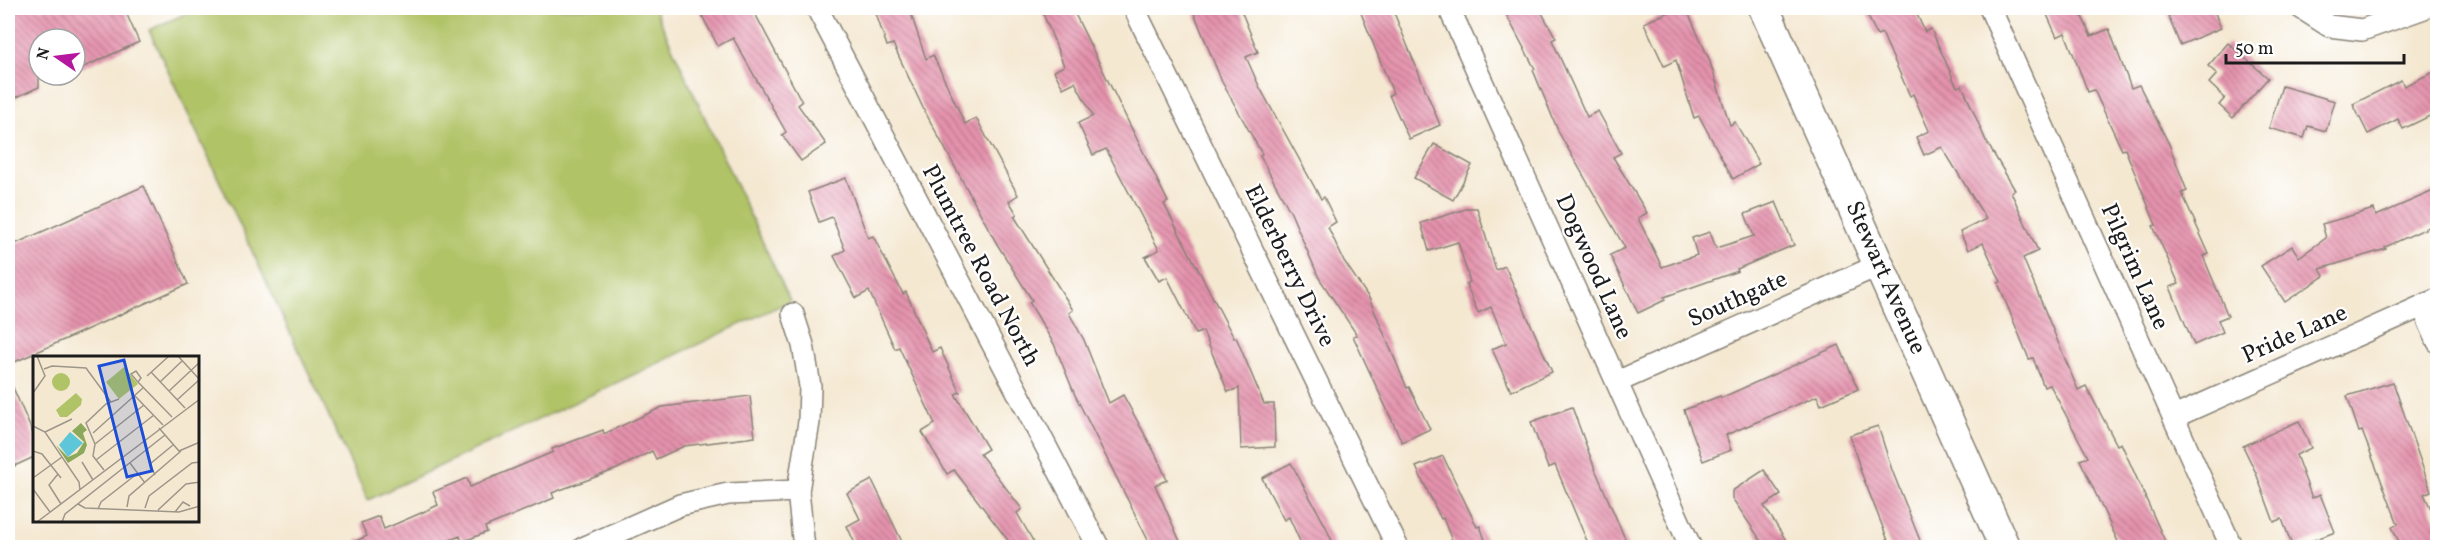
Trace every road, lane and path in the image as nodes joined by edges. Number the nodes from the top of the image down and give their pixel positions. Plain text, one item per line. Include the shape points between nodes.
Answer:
1 (816, 8) edge
2 (1134, 8) edge
3 (1449, 8) edge
4 (1764, 8) edge
5 (1990, 8) edge
6 (2301, 8) edge
7 (2424, 8) edge
8 (1879, 265) junction
9 (2430, 303) edge
10 (793, 314) dead end
11 (2438, 342) edge
12 (1617, 382) junction
13 (2174, 417) junction
14 (798, 490) junction
15 (583, 548) edge
16 (804, 548) edge
17 (1099, 548) edge
18 (1398, 548) edge
19 (1691, 548) edge
20 (2006, 548) edge
21 (2232, 548) edge

1 - 17 street, Plumtree Road North
2 - 18 street, Elderberry Drive
3 - 12 street, Dogwood Lane
4 - 8 street, Stewart Avenue
5 - 13 street, Pilgrim Lane
6 - 7 street via 2329,26 2362,30
8 - 12 street, Southgate
8 - 20 street, Stewart Avenue
9 - 11 street
9 - 13 street, Pride Lane
10 - 14 street via 810,386 809,422
12 - 19 street, Dogwood Lane
13 - 21 street, Pilgrim Lane
14 - 15 street via 728,494 680,504
14 - 16 street

